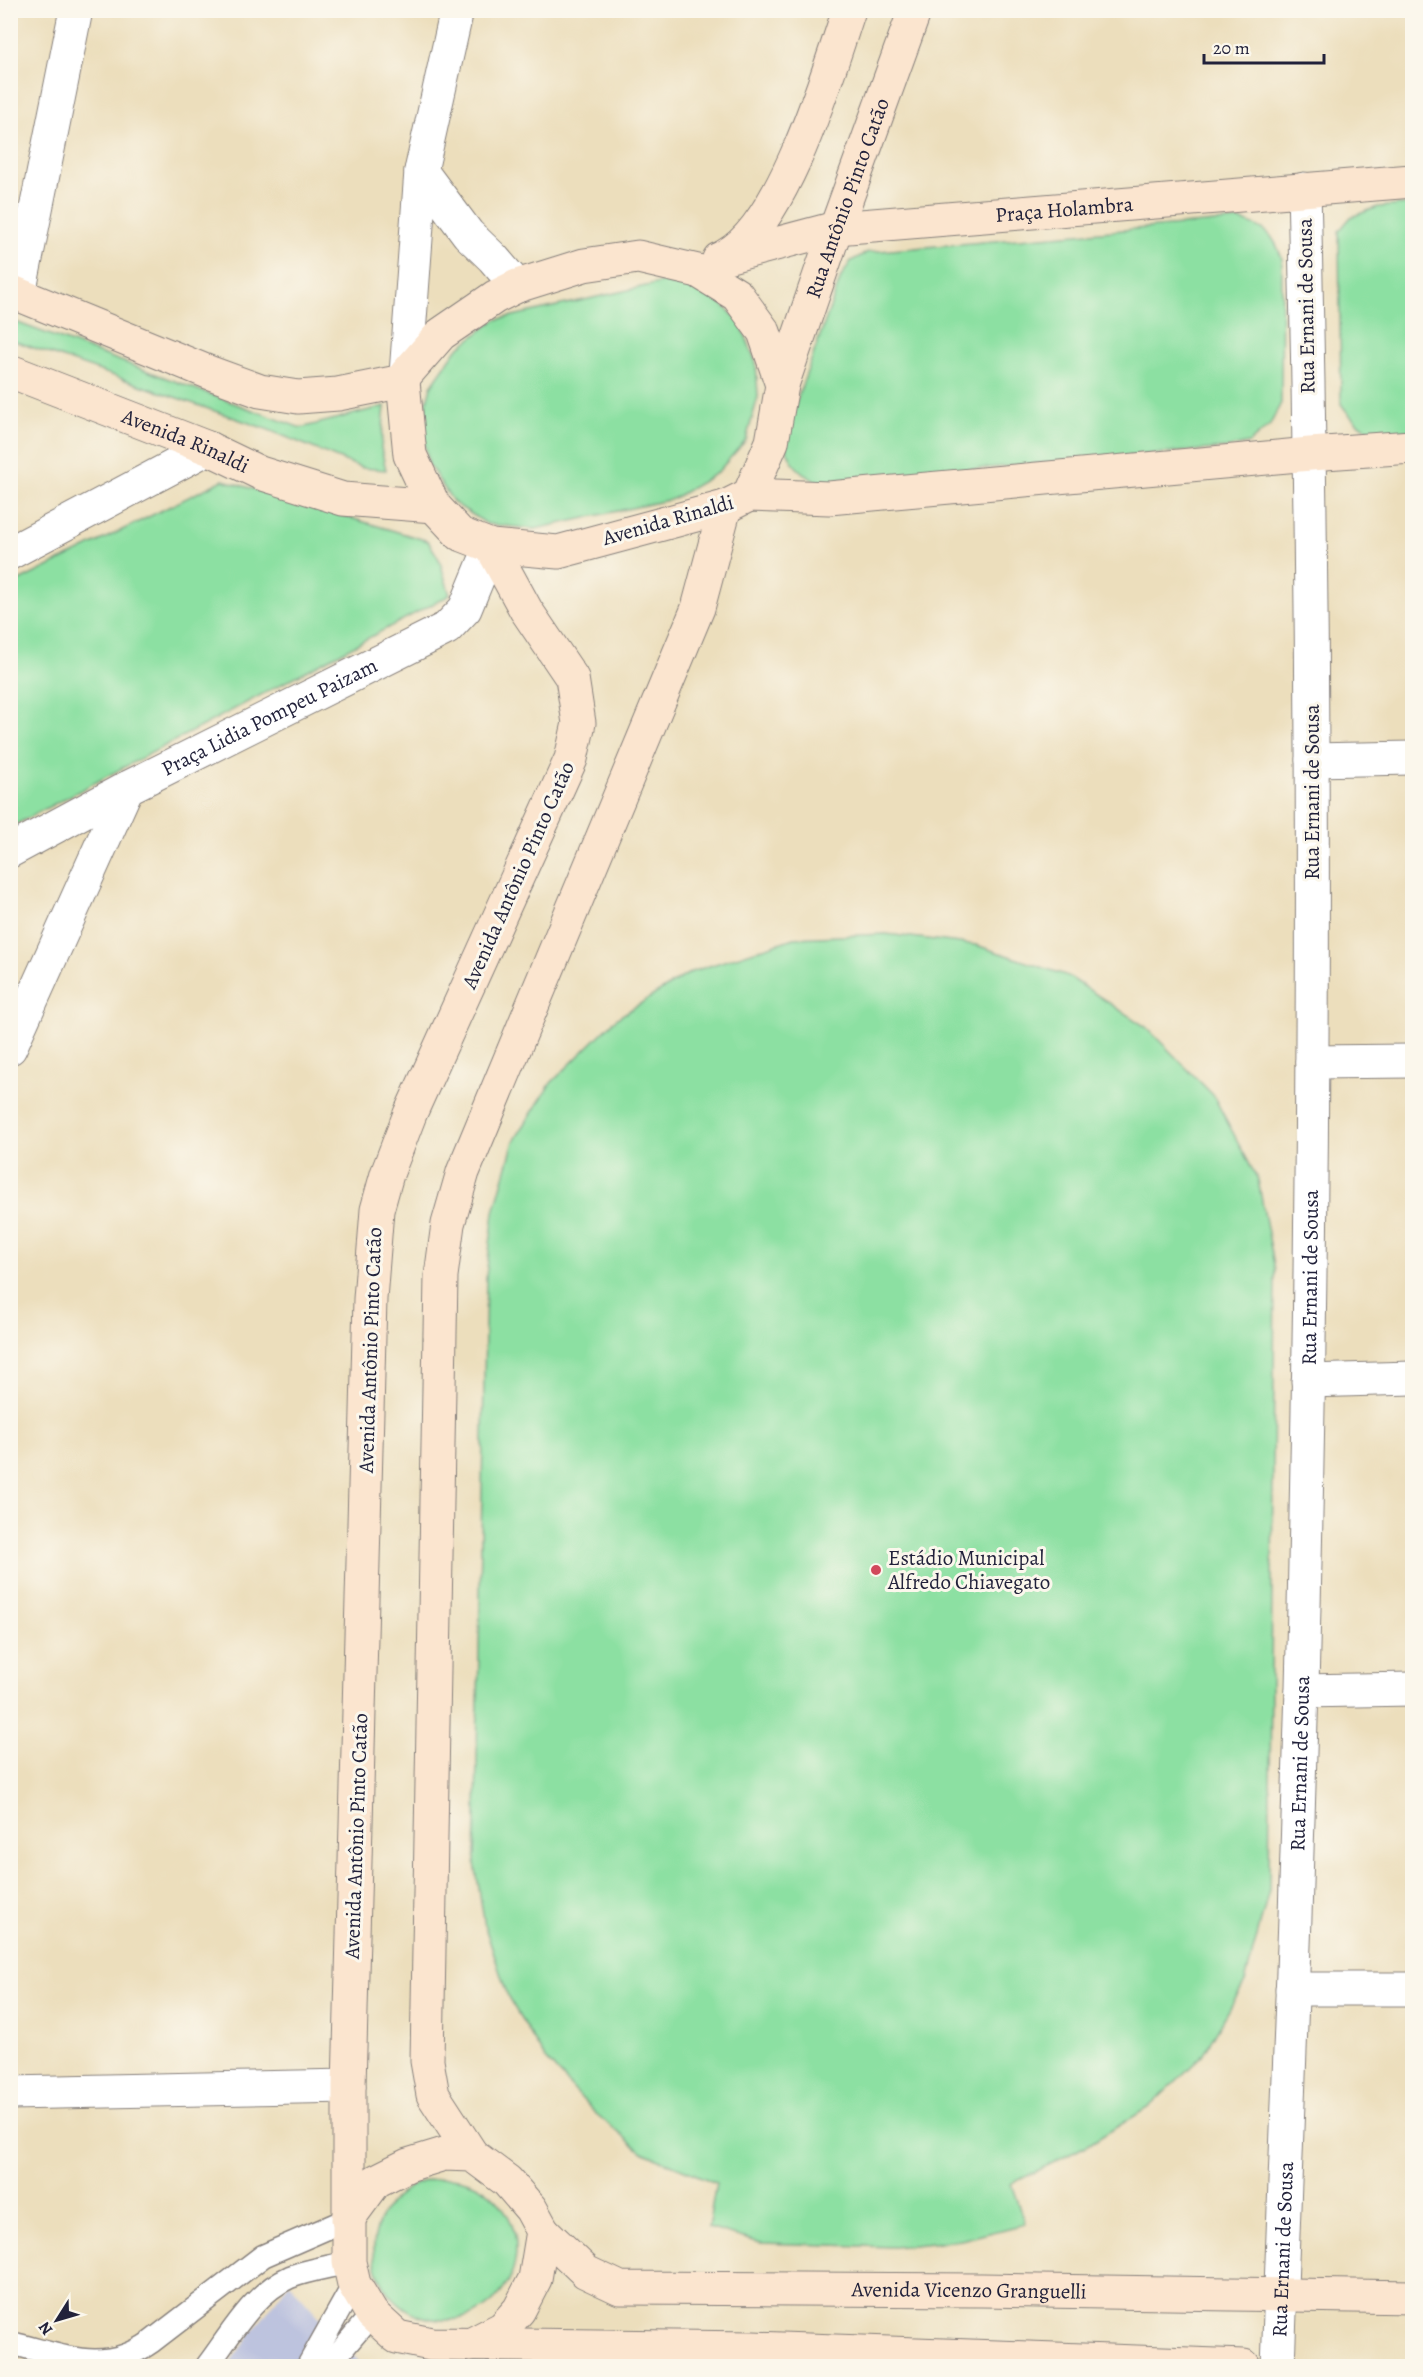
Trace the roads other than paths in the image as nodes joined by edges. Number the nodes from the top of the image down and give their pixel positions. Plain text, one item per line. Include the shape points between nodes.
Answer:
1 (76, 10) edge
2 (457, 10) edge
3 (849, 10) edge
4 (915, 10) edge
5 (421, 171) junction
6 (1413, 181) edge
7 (1304, 189) junction
8 (836, 228) junction
9 (719, 259) junction
10 (672, 265) junction
11 (517, 286) junction
12 (14, 292) edge
13 (10, 371) edge
14 (404, 377) junction
15 (782, 385) junction
16 (1413, 447) edge
17 (208, 448) junction
18 (1310, 454) junction
19 (737, 501) junction
20 (434, 507) junction
21 (491, 546) junction
22 (10, 553) edge
23 (1413, 758) edge
24 (1312, 760) junction
25 (127, 788) junction
26 (10, 851) edge
27 (10, 1048) edge
28 (1413, 1061) edge
29 (1312, 1062) junction
30 (1413, 1378) edge
31 (1308, 1381) junction
32 (1413, 1689) edge
33 (1302, 1690) junction
34 (1292, 1989) junction
35 (1413, 1989) edge
36 (349, 2086) junction
37 (10, 2093) edge
38 (472, 2155) junction
39 (348, 2219) junction
40 (543, 2231) junction
41 (352, 2273) junction
42 (1281, 2295) junction
43 (1413, 2297) edge
44 (372, 2314) junction
45 (10, 2343) edge
46 (470, 2344) junction
47 (998, 2362) edge
48 (207, 2367) edge
49 (308, 2367) edge
50 (328, 2367) edge
51 (1244, 2367) edge
52 (1278, 2367) edge

1 - 12 street
2 - 5 street
3 - 9 main road via 786,180 751,234 736,250
4 - 8 main road, Rua Antônio Pinto Catão
5 - 11 street via 468,234
5 - 14 street
6 - 7 main road, Praça Holambra
7 - 8 main road, Praça Holambra
7 - 18 street, Rua Ernani de Sousa
8 - 9 main road, Praça Holambra
8 - 15 main road, Rua Antônio Pinto Catão
9 - 10 main road
10 - 11 main road, Avenida Rinaldi via 638,257 584,265
10 - 15 main road, Avenida Rinaldi via 698,271 737,295 764,332
11 - 14 main road, Avenida Rinaldi via 441,334
12 - 14 main road via 260,391 298,396 328,394
13 - 17 main road, Avenida Rinaldi
14 - 20 main road, Avenida Rinaldi via 410,455
15 - 19 main road, Avenida Rinaldi via 772,441 760,473
16 - 18 main road
17 - 20 main road, Avenida Rinaldi via 260,473 343,500
17 - 22 street
18 - 19 main road via 829,498
18 - 24 street, Rua Ernani de Sousa
19 - 21 main road, Avenida Rinaldi via 558,552
19 - 38 main road via 698,608 463,1172 448,1224 441,1276 427,2061 433,2095
20 - 21 main road, Avenida Rinaldi via 460,534
21 - 25 street, Praça Lidia Pompeu Paizam via 465,609 447,628
21 - 36 main road, Avenida Antônio Pinto Catão via 526,610 572,678 579,723 571,759 410,1114 376,1210 370,1299
23 - 24 street
24 - 29 street, Rua Ernani de Sousa
25 - 26 street, Praça Lidia Pompeu Paizam
25 - 27 street
28 - 29 street
29 - 31 street, Rua Ernani de Sousa
30 - 31 street
31 - 33 street, Rua Ernani de Sousa
32 - 33 street
33 - 34 street, Rua Ernani de Sousa
34 - 35 street
34 - 42 street, Rua Ernani de Sousa
36 - 37 street
36 - 39 main road, Avenida Antônio Pinto Catão
38 - 39 main road via 444,2154 375,2181
38 - 40 main road via 507,2181 531,2209
39 - 41 main road
39 - 45 lane via 263,2256 152,2342 124,2358 91,2362
40 - 42 main road, Avenida Vicenzo Granguelli via 585,2272 620,2288
40 - 46 main road via 535,2278 519,2310 503,2328
41 - 44 main road
41 - 48 lane via 291,2277 269,2290
41 - 49 lane
42 - 43 main road, Avenida Vicenzo Granguelli
42 - 52 street, Rua Ernani de Sousa
44 - 46 main road via 397,2337 431,2344
44 - 50 lane
46 - 47 main road via 753,2348
47 - 51 main road

